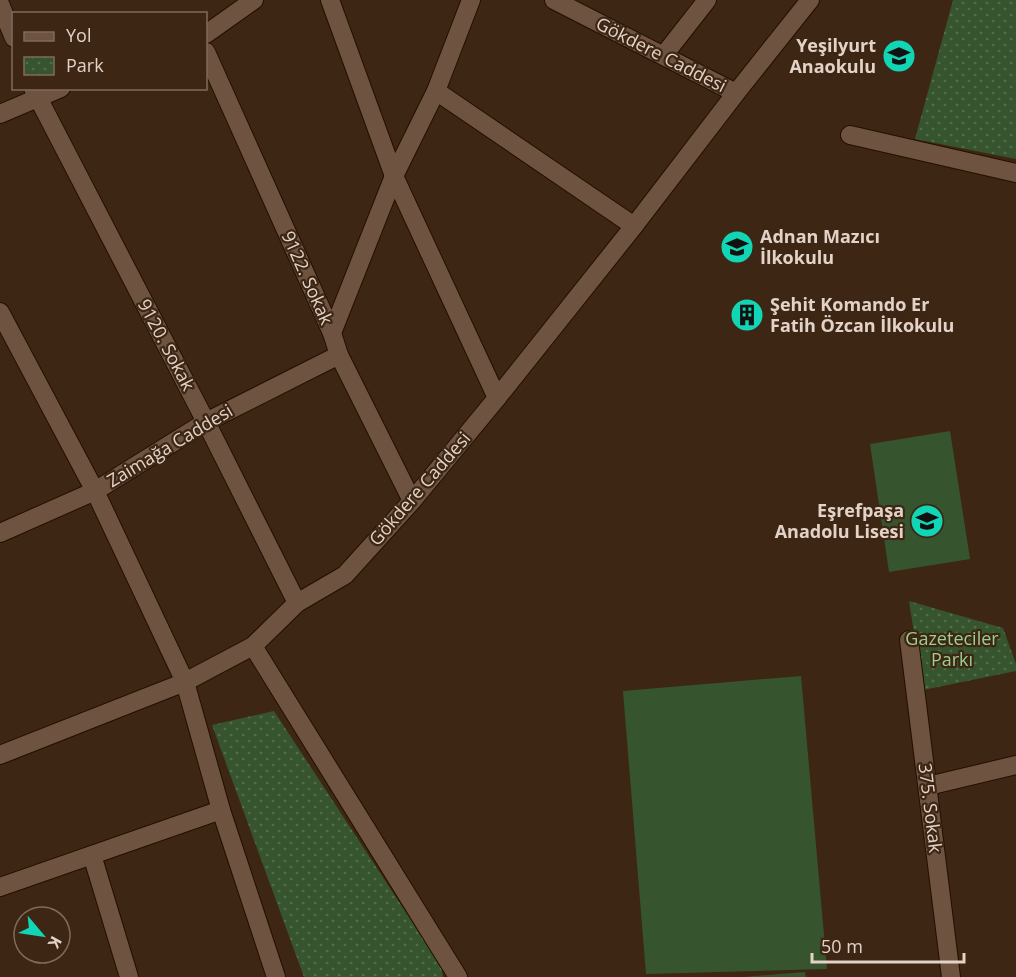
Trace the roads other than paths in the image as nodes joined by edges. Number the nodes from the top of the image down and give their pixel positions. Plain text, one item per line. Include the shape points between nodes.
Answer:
1 (254, 0) edge
2 (330, 0) edge
3 (471, 0) edge
4 (554, 0) edge
5 (707, 0) edge
6 (810, 0) edge
7 (0, 4) edge
8 (580, 7) edge
9 (12, 33) edge
10 (207, 33) edge
11 (207, 54) edge
12 (664, 55) junction
13 (51, 90) edge
14 (436, 91) junction
15 (35, 93) edge
16 (736, 93) junction
17 (0, 114) edge
18 (850, 135) dead end
19 (1016, 173) edge
20 (394, 176) junction
21 (634, 226) junction
22 (3, 324) edge
23 (332, 333) junction
24 (339, 355) junction
25 (497, 398) junction
26 (206, 422) junction
27 (95, 491) junction
28 (412, 501) junction
29 (0, 533) edge
30 (297, 603) junction
31 (909, 640) dead end
32 (253, 646) junction
33 (185, 682) junction
34 (0, 755) edge
35 (1016, 765) edge
36 (928, 786) junction
37 (221, 810) junction
38 (92, 855) junction
39 (0, 887) edge
40 (129, 977) edge
41 (276, 977) edge
42 (458, 977) edge
43 (951, 977) edge

1 - 10 street
2 - 20 street
3 - 14 street
4 - 8 street, Gökdere Caddesi
5 - 12 street
6 - 16 street, Gökdere Caddesi
7 - 9 street
8 - 12 street, Gökdere Caddesi
11 - 23 street, 9122. Sokak
12 - 16 street, Gökdere Caddesi
13 - 15 street
14 - 20 street
14 - 21 street
15 - 17 street
15 - 26 street, 9120. Sokak
16 - 21 street, Gökdere Caddesi
18 - 19 street
20 - 23 street
20 - 25 street
21 - 25 street, Gökdere Caddesi
22 - 27 street
23 - 24 street, 9122. Sokak
24 - 26 street, Zaimağa Caddesi
24 - 28 street, 9122. Sokak
25 - 28 street, Gökdere Caddesi
26 - 27 street, Zaimağa Caddesi
26 - 30 street, 9120. Sokak
27 - 29 street, Zaimağa Caddesi
27 - 33 street
28 - 30 street, Gökdere Caddesi via 345,575
30 - 32 street, Gökdere Caddesi
31 - 36 street, 375. Sokak
32 - 33 street, Gökdere Caddesi
32 - 42 street
33 - 34 street, Gökdere Caddesi
33 - 37 street
35 - 36 street
36 - 43 street, 375. Sokak
37 - 38 street
37 - 41 street
38 - 39 street
38 - 40 street

